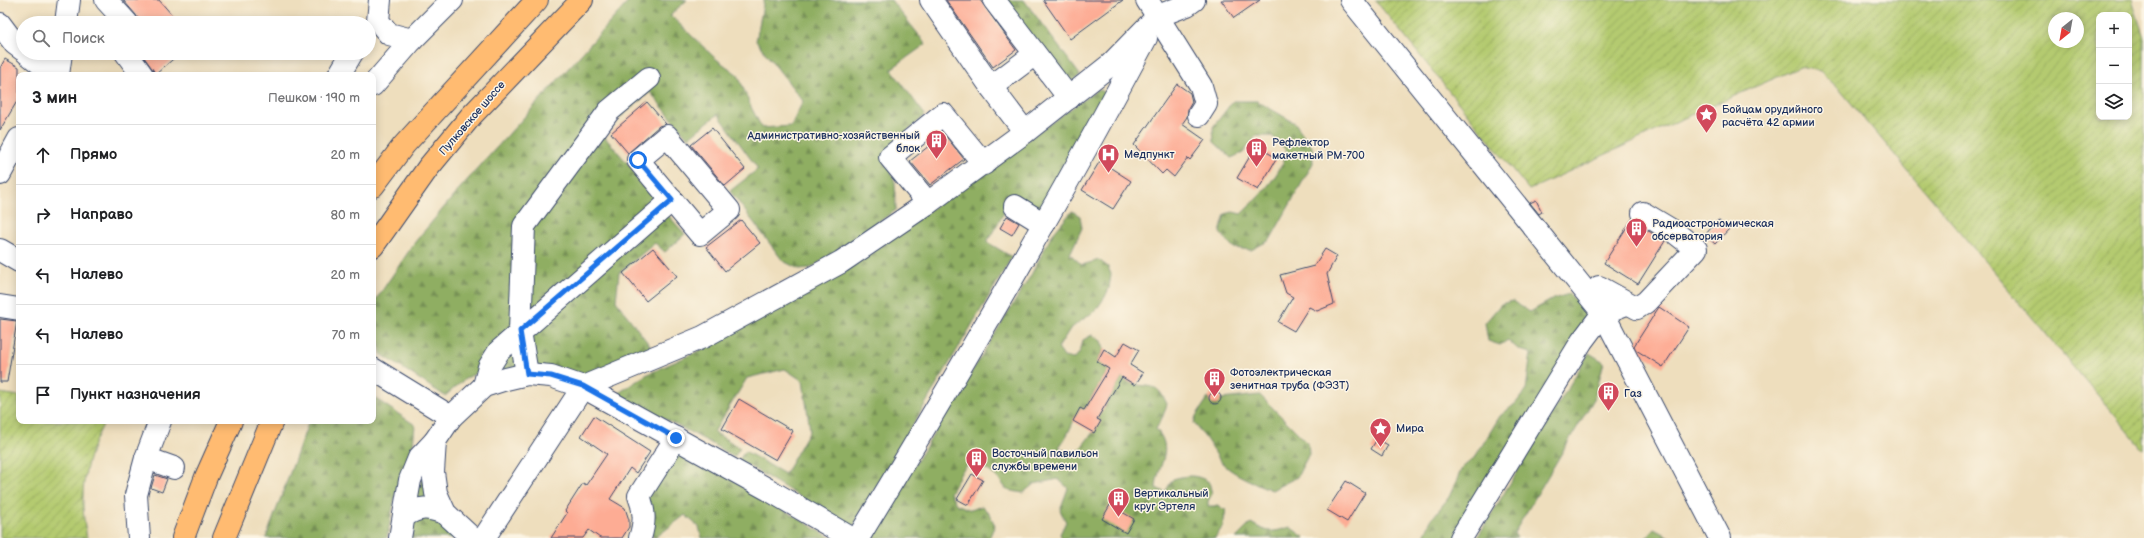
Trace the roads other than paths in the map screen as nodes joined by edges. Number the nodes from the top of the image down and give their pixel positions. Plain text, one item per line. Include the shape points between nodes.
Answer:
1 (69, 0) edge
2 (106, 0) edge
3 (380, 0) edge
4 (452, 0) edge
5 (537, 0) edge
6 (582, 0) edge
7 (931, 0) edge
8 (994, 0) edge
9 (1194, 0) edge
10 (1351, 0) edge
11 (1152, 8) edge
12 (67, 16) edge
13 (121, 16) edge
14 (371, 16) edge
15 (0, 24) edge
16 (412, 40) junction
17 (16, 45) edge
18 (1035, 54) junction
19 (36, 60) edge
20 (59, 60) edge
21 (131, 60) edge
22 (348, 60) edge
23 (52, 72) edge
24 (57, 72) edge
25 (140, 72) edge
26 (341, 72) edge
27 (1117, 72) junction
28 (648, 78) dead end
29 (376, 82) edge
30 (992, 88) junction
31 (1069, 98) junction
32 (1199, 115) dead end
33 (1026, 132) junction
34 (16, 145) edge
35 (984, 164) junction
36 (0, 174) edge
37 (376, 182) edge
38 (672, 200) dead end
39 (928, 204) junction
40 (1015, 206) dead end
41 (1643, 213) dead end
42 (1044, 224) junction
43 (376, 242) edge
44 (0, 250) edge
45 (16, 259) edge
46 (1599, 287) dead end
47 (1626, 304) junction
48 (0, 306) edge
49 (16, 309) edge
50 (1603, 312) junction
51 (520, 331) junction
52 (376, 371) edge
53 (527, 374) junction
54 (484, 386) junction
55 (583, 386) junction
56 (451, 418) junction
57 (159, 424) edge
58 (230, 424) edge
59 (271, 424) edge
60 (676, 438) junction
61 (435, 441) junction
62 (146, 458) junction
63 (174, 468) dead end
64 (445, 513) junction
65 (404, 516) junction
66 (139, 538) edge
67 (183, 538) edge
68 (224, 538) edge
69 (400, 538) edge
70 (472, 538) edge
71 (484, 538) edge
72 (640, 538) edge
73 (851, 538) edge
74 (858, 538) edge
75 (1461, 538) edge
76 (1720, 538) edge

1 - 12 street
2 - 13 street
3 - 14 street
3 - 16 street via 378,21 389,34
4 - 16 street
5 - 37 highway via 404,145
6 - 43 highway, Пулковское шоссе via 471,116 428,168
7 - 30 street
8 - 18 street
9 - 11 street via 1187,5
10 - 50 street
11 - 27 street
11 - 32 street via 1201,86 1206,104
15 - 17 street
16 - 29 street
18 - 30 street
18 - 31 street
19 - 23 street
20 - 24 street
21 - 25 street
22 - 26 street
27 - 31 street
27 - 42 street
28 - 51 street via 609,111 524,226
30 - 33 street
31 - 33 street
33 - 35 street
34 - 36 street
35 - 39 street
35 - 39 street via 943,114 890,157
38 - 51 street
39 - 55 street via 841,262 703,337
40 - 42 street
41 - 47 street via 1696,249 1646,302 1637,308
42 - 74 street via 956,377
44 - 45 street
46 - 47 street
47 - 50 street
48 - 49 street
50 - 75 street via 1582,341
50 - 76 street
51 - 53 street
51 - 54 street via 499,351 489,368
52 - 56 street
53 - 54 street
53 - 55 street via 551,376
54 - 56 street
55 - 60 street
55 - 71 street
56 - 61 street
57 - 62 street
58 - 67 highway
59 - 68 highway
60 - 72 street via 639,496 644,509
60 - 73 street
61 - 64 street via 433,472 436,493
61 - 65 street via 419,458 410,480
62 - 63 street
62 - 66 street via 136,495
64 - 65 street via 430,508 416,509
64 - 70 street
65 - 69 street

